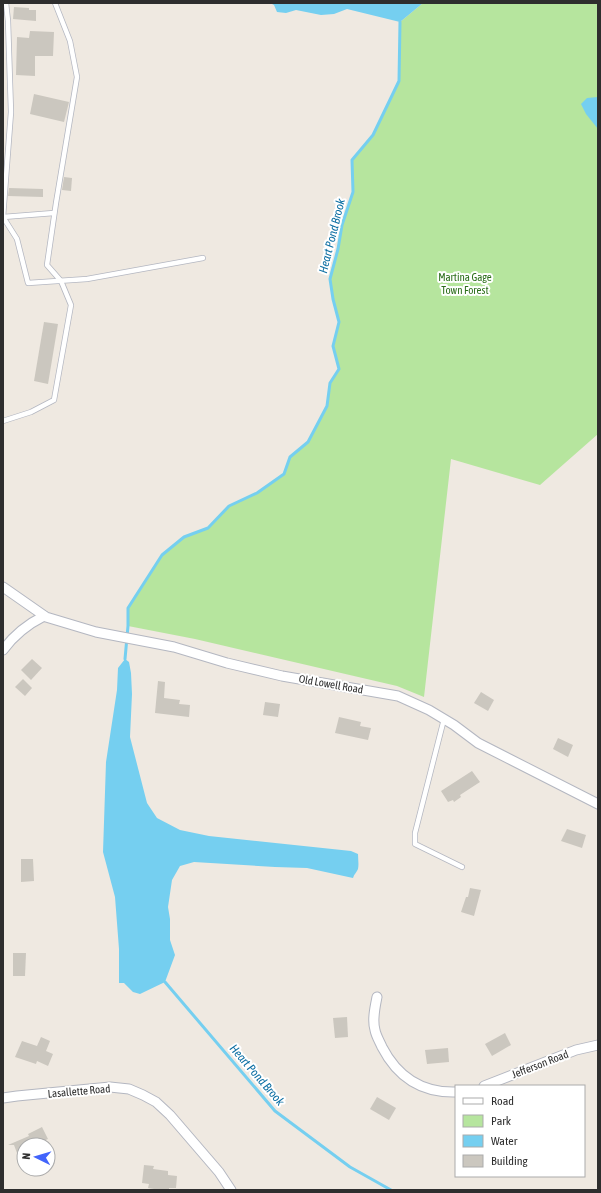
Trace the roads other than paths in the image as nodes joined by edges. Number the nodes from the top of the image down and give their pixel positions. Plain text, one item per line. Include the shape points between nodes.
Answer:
1 (6, 3) edge
2 (55, 3) edge
3 (54, 213) junction
4 (3, 217) edge
5 (203, 258) dead end
6 (62, 281) junction
7 (3, 421) edge
8 (3, 587) edge
9 (44, 616) junction
10 (3, 650) edge
11 (444, 719) junction
12 (598, 804) edge
13 (462, 867) dead end
14 (377, 997) dead end
15 (598, 1045) edge
16 (487, 1085) edge
17 (455, 1092) edge
18 (3, 1098) edge
19 (231, 1190) edge

1 - 4 lane via 11,112
2 - 3 lane via 70,41 77,77
3 - 4 lane
3 - 6 lane via 47,266
4 - 6 lane via 17,239 28,283
5 - 6 lane via 88,279
6 - 7 lane via 71,306 54,400 31,412
8 - 9 street, Old Lowell Road
9 - 10 street via 20,632
9 - 11 street, Old Lowell Road via 96,632 174,647 282,676 398,696
11 - 12 street, Old Lowell Road via 478,743
11 - 13 lane via 414,840 415,844
14 - 17 street via 375,1030 396,1070 426,1089 441,1093
15 - 16 street, Jefferson Road via 576,1050
18 - 19 street, Lasallette Road via 110,1088 129,1089 156,1102 170,1115 219,1172

